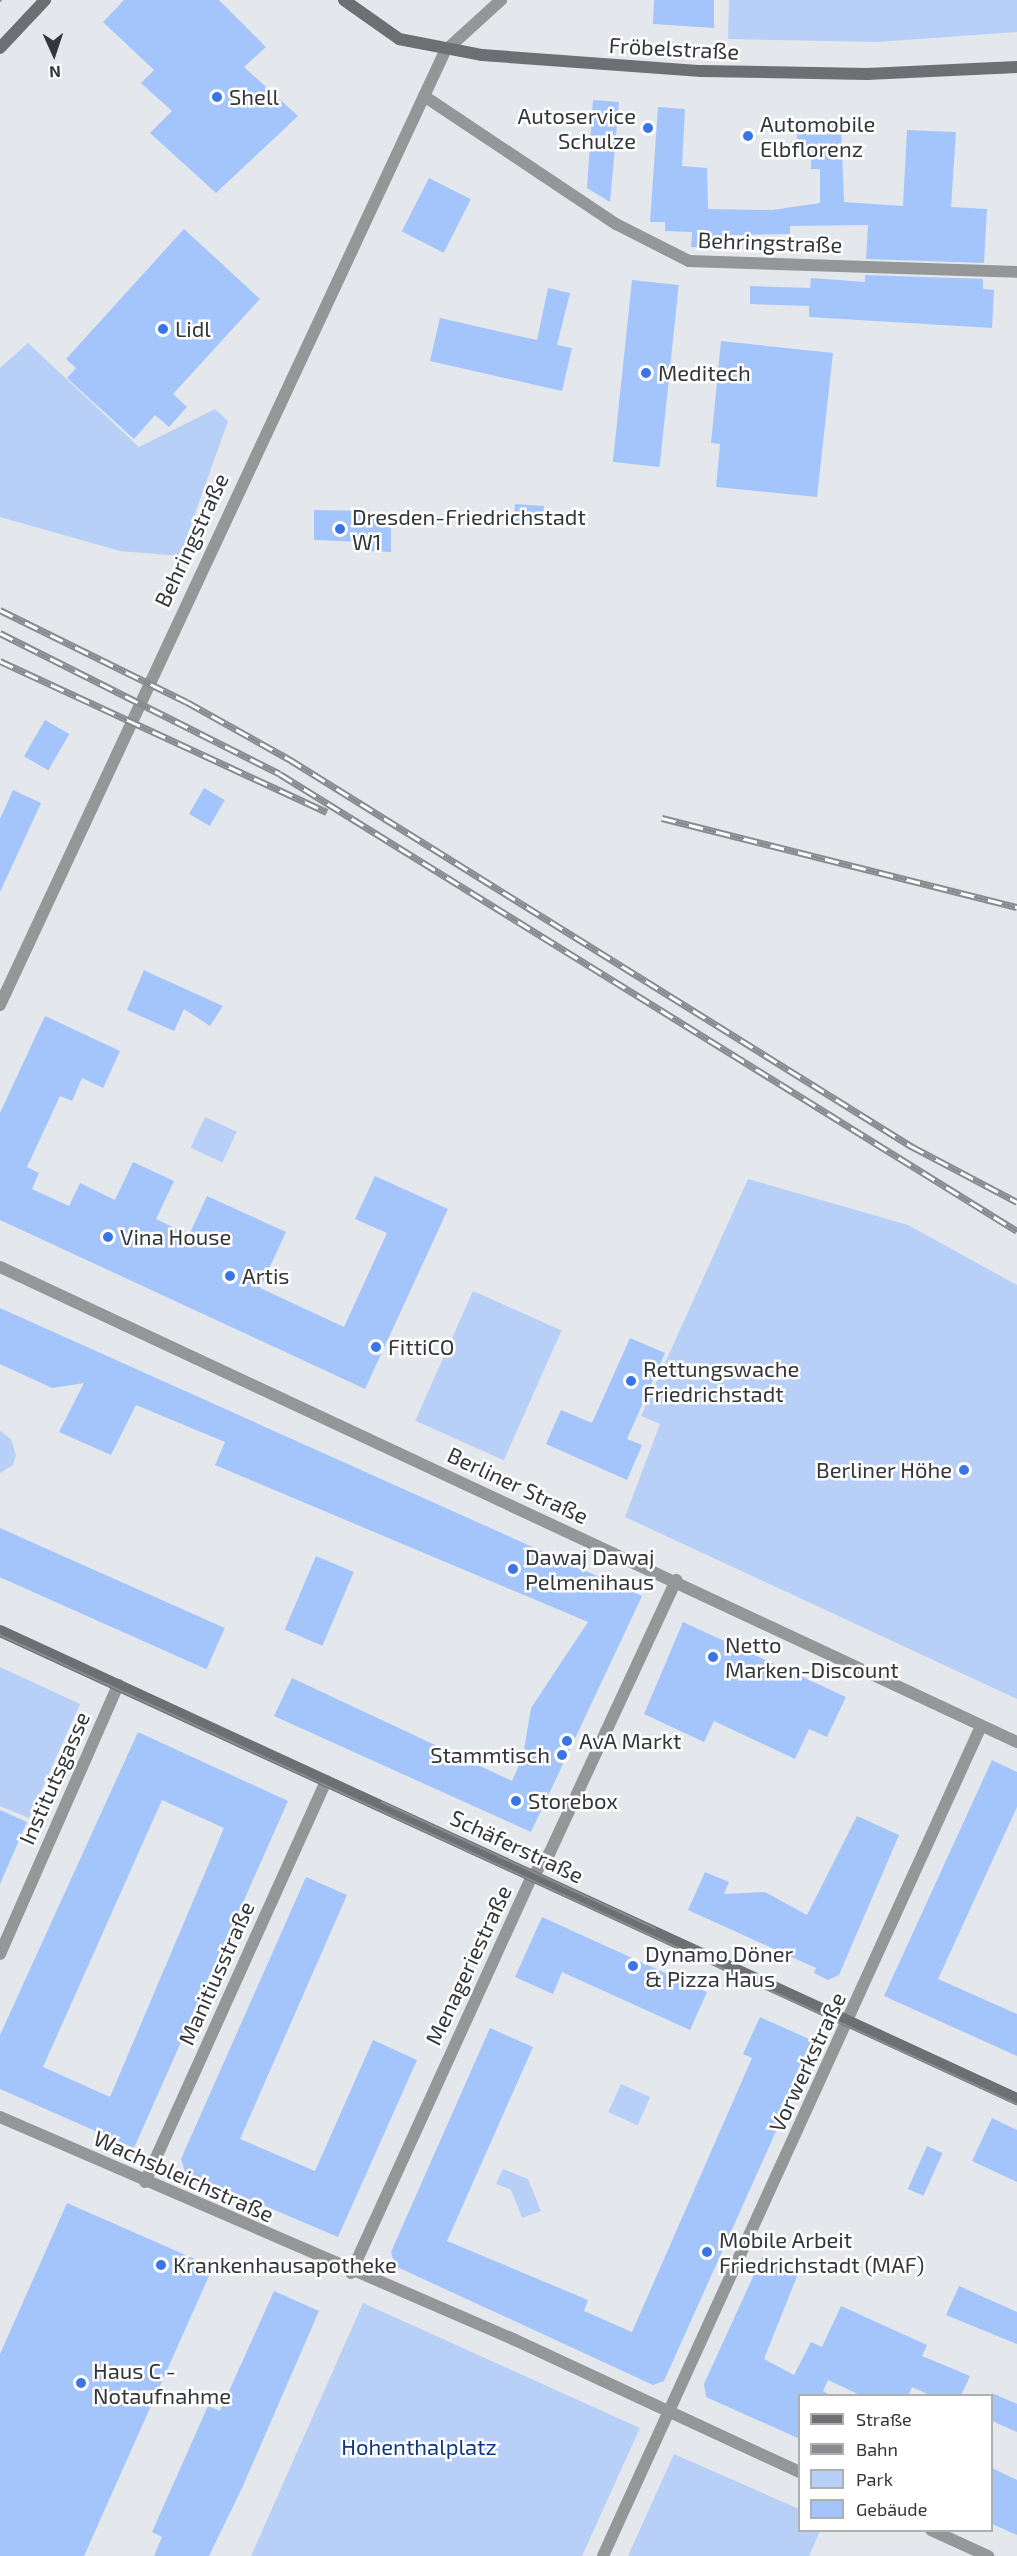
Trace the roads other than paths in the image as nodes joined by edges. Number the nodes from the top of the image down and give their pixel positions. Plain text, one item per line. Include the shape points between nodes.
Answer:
1 (45, 0) edge
2 (344, 0) edge
3 (501, 0) edge
4 (0, 48) edge
5 (445, 51) junction
6 (1017, 67) edge
7 (424, 96) junction
8 (1017, 272) edge
9 (0, 1005) edge
10 (0, 1267) edge
11 (676, 1581) junction
12 (0, 1631) edge
13 (118, 1685) junction
14 (981, 1726) junction
15 (1017, 1742) edge
16 (326, 1780) junction
17 (532, 1876) junction
18 (0, 1954) edge
19 (849, 2022) junction
20 (1017, 2099) edge
21 (0, 2117) edge
22 (145, 2182) junction
23 (351, 2273) junction
24 (668, 2413) junction
25 (798, 2471) edge
26 (934, 2532) edge
27 (603, 2556) edge
28 (987, 2556) edge

1 - 4 street
2 - 5 street, Fröbelstraße via 399,39
3 - 5 street, Behringstraße
5 - 6 street, Fröbelstraße via 701,71 867,74
5 - 7 street, Behringstraße
7 - 8 street, Behringstraße via 616,224 689,261
7 - 9 street, Behringstraße
10 - 11 street, Berliner Straße
11 - 14 street, Berliner Straße
11 - 17 street, Menageriestraße via 550,1852
12 - 13 street, Schäferstraße
13 - 16 street, Schäferstraße
13 - 18 street, Institutsgasse
14 - 15 street, Berliner Straße
14 - 19 street, Vorwerkstraße
16 - 17 street, Schäferstraße
16 - 22 street, Manitiusstraße
17 - 19 street, Schäferstraße
17 - 23 street, Menageriestraße
19 - 20 street, Schäferstraße
19 - 24 street, Vorwerkstraße
21 - 22 street, Wachsbleichstraße
22 - 23 street, Wachsbleichstraße
23 - 24 street via 513,2339
24 - 25 street
24 - 27 street
26 - 28 street

